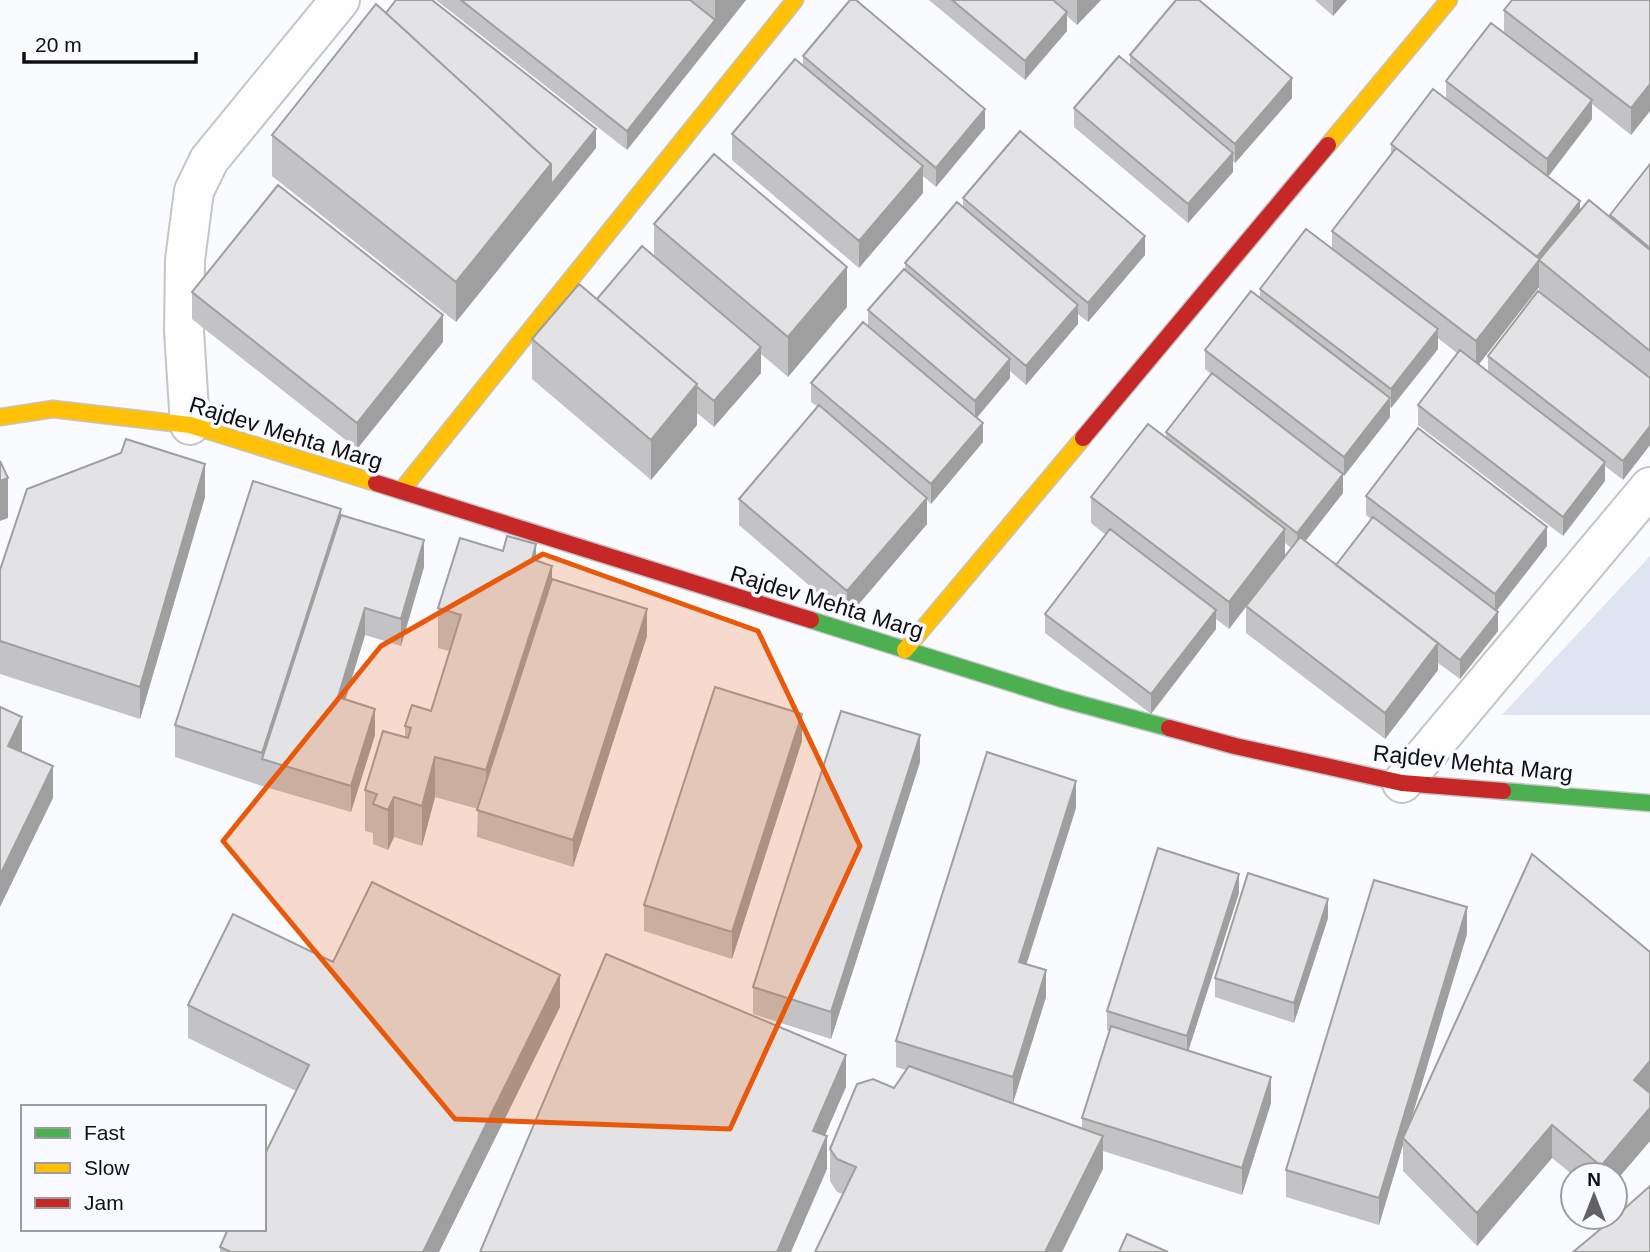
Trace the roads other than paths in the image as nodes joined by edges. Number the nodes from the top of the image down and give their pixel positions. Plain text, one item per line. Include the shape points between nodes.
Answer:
1 (340, 0) edge
2 (795, 0) edge
3 (1449, 0) edge
4 (0, 417) edge
5 (190, 425) junction
6 (1650, 487) edge
7 (401, 491) junction
8 (905, 650) junction
9 (1402, 783) junction
10 (1650, 803) edge

1 - 5 street via 209,160 194,191 185,260
2 - 7 street
3 - 8 street
4 - 5 street, Rajdev Mehta Marg via 53,409
5 - 7 street, Rajdev Mehta Marg
6 - 9 street
7 - 8 street, Rajdev Mehta Marg
8 - 9 street, Rajdev Mehta Marg via 1182,732
9 - 10 street, Rajdev Mehta Marg

